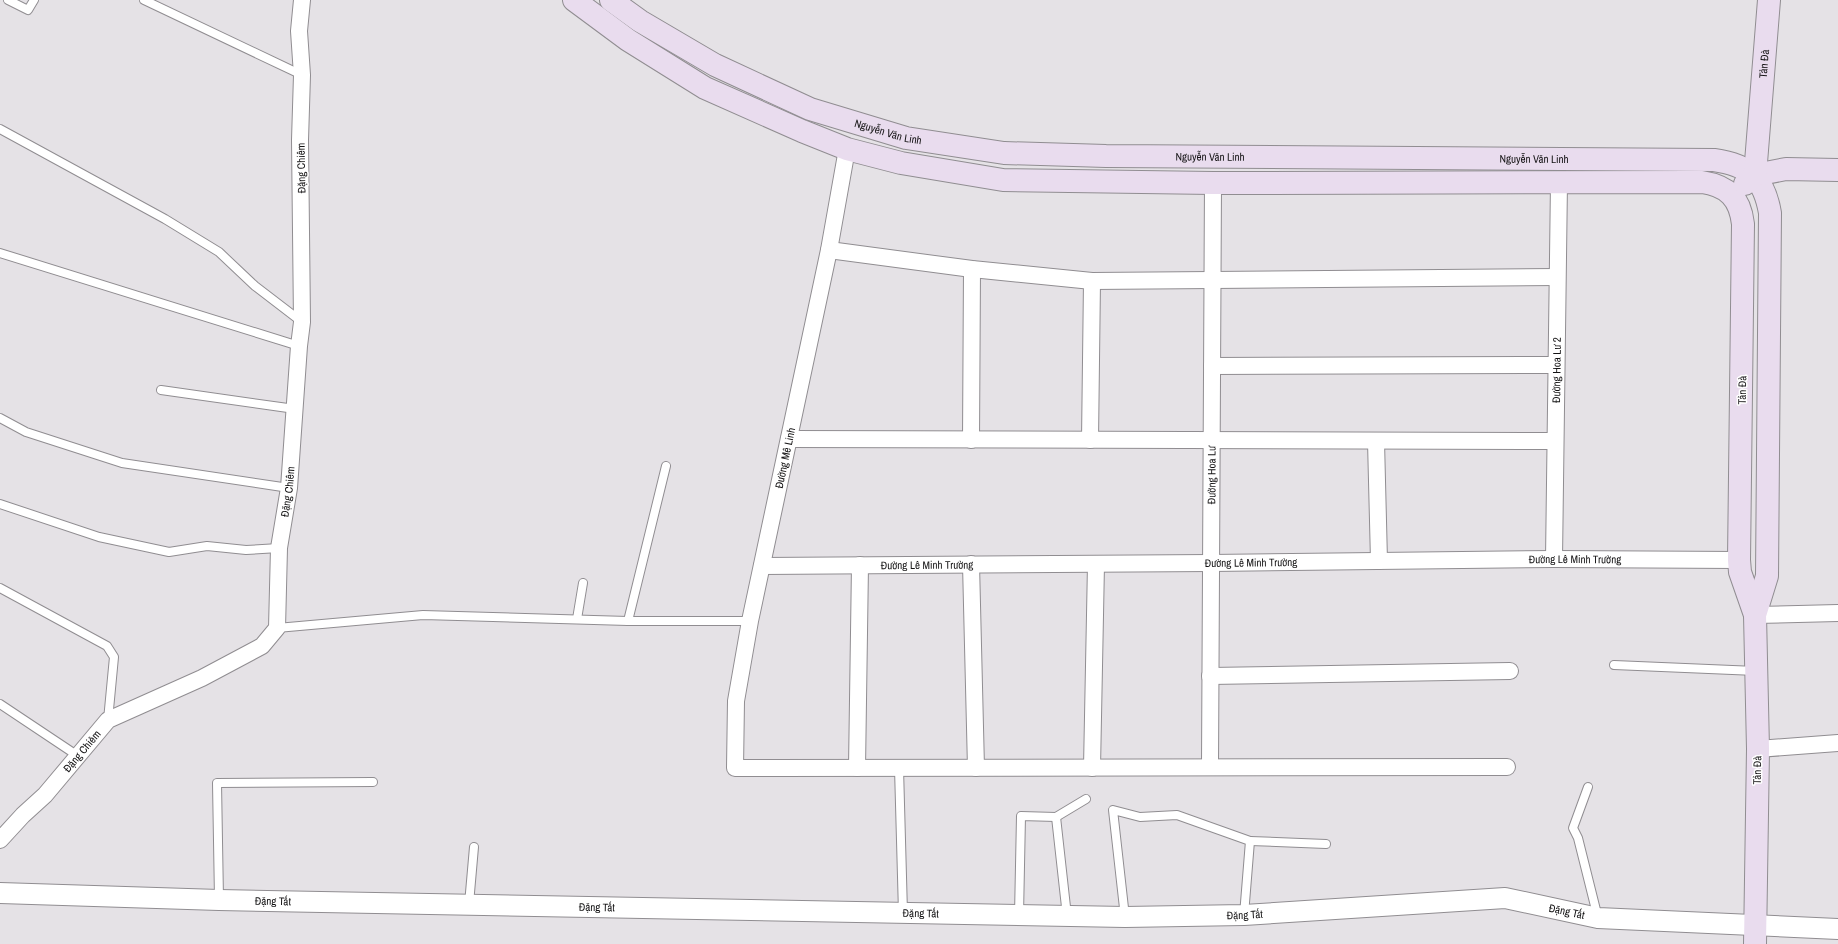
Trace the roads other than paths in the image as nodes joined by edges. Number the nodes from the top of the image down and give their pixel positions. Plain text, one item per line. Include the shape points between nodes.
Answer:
1 (8, 0) edge
2 (34, 0) edge
3 (144, 0) edge
4 (302, 0) edge
5 (574, 0) edge
6 (611, 0) edge
7 (1769, 0) edge
8 (715, 65) junction
9 (302, 75) junction
10 (705, 88) junction
11 (0, 129) edge
12 (847, 149) junction
13 (1152, 156) junction
14 (1838, 170) edge
15 (1755, 176) junction
16 (1151, 182) junction
17 (1559, 182) junction
18 (1213, 183) junction
19 (1732, 196) junction
20 (829, 250) junction
21 (0, 253) edge
22 (972, 269) junction
23 (1557, 277) junction
24 (1092, 281) junction
25 (1213, 281) junction
26 (302, 322) junction
27 (299, 346) junction
28 (1556, 365) junction
29 (1212, 366) junction
30 (161, 390) dead end
31 (295, 410) junction
32 (0, 418) edge
33 (789, 440) junction
34 (971, 440) junction
35 (1090, 440) junction
36 (1212, 440) junction
37 (1376, 441) junction
38 (1555, 441) junction
39 (666, 466) dead end
40 (289, 488) junction
41 (0, 504) edge
42 (279, 548) junction
43 (1554, 559) junction
44 (1740, 560) junction
45 (1379, 561) junction
46 (1211, 563) junction
47 (971, 564) junction
48 (1096, 564) junction
49 (860, 565) junction
50 (762, 566) junction
51 (583, 583) dead end
52 (0, 588) edge
53 (1838, 613) edge
54 (1756, 615) junction
55 (577, 619) junction
56 (628, 620) junction
57 (750, 621) junction
58 (277, 628) junction
59 (1614, 665) dead end
60 (1756, 670) junction
61 (1510, 671) dead end
62 (1210, 676) junction
63 (0, 704) edge
64 (108, 720) junction
65 (1838, 743) edge
66 (1758, 749) junction
67 (78, 756) junction
68 (1210, 767) junction
69 (1507, 767) dead end
70 (857, 768) junction
71 (899, 768) junction
72 (976, 768) junction
73 (1092, 768) junction
74 (373, 782) dead end
75 (1588, 787) dead end
76 (1086, 799) dead end
77 (1056, 817) junction
78 (0, 840) edge
79 (1250, 841) junction
80 (1326, 844) dead end
81 (474, 848) dead end
82 (0, 893) edge
83 (219, 900) junction
84 (469, 905) junction
85 (903, 914) junction
86 (1244, 915) junction
87 (1019, 916) junction
88 (1067, 916) junction
89 (1125, 917) junction
90 (1598, 918) junction
91 (1838, 929) edge
92 (1755, 935) edge

1 - 2 lane via 28,10
3 - 9 lane
4 - 9 street, Đặng Chiêm via 299,31
5 - 10 main road via 628,40
6 - 8 main road, Nguyễn Văn Linh
7 - 15 main road, Tản Đà
8 - 10 main road
8 - 13 main road, Nguyễn Văn Linh via 810,109 906,138 1004,153
9 - 26 street, Đặng Chiêm
10 - 12 main road
11 - 26 lane via 158,215 219,252 255,286
12 - 16 main road via 901,163 1003,180
12 - 20 street, Đường Mê Linh
13 - 15 main road, Nguyễn Văn Linh via 1714,160 1731,162
13 - 16 main road
14 - 15 main road via 1786,169
15 - 19 main road
15 - 54 main road, Tản Đà via 1767,196 1770,213 1767,576
16 - 18 main road
17 - 18 main road
17 - 19 main road via 1702,182 1715,184
17 - 23 street, Đường Hoa Lư 2
18 - 25 street, Đường Hoa Lư
19 - 44 main road, Tản Đà via 1742,212 1743,224
20 - 22 street
20 - 33 street, Đường Mê Linh
21 - 27 lane
22 - 24 street
22 - 34 street
23 - 25 street
23 - 28 street, Đường Hoa Lư 2
24 - 25 street
24 - 35 street
25 - 29 street, Đường Hoa Lư
26 - 27 street, Đặng Chiêm
27 - 31 street, Đặng Chiêm
28 - 29 street
28 - 38 street, Đường Hoa Lư 2
29 - 36 street, Đường Hoa Lư
30 - 31 lane
31 - 40 street, Đặng Chiêm
32 - 40 lane via 26,432 122,463
33 - 34 street
33 - 50 street, Đường Mê Linh
34 - 35 street
35 - 36 street
36 - 37 street
36 - 46 street, Đường Hoa Lư
37 - 38 street
37 - 45 street
38 - 43 street, Đường Hoa Lư 2
39 - 56 lane
40 - 42 street, Đặng Chiêm
41 - 42 lane via 99,537 169,552 208,546 246,550
42 - 58 street, Đặng Chiêm
43 - 44 street, Đường Lê Minh Trường
43 - 45 street, Đường Lê Minh Trường
44 - 54 main road, Tản Đà via 1740,572
45 - 46 street, Đường Lê Minh Trường
46 - 48 street, Đường Lê Minh Trường
46 - 62 street, Đường Hoa Lư
47 - 48 street, Đường Lê Minh Trường
47 - 49 street, Đường Lê Minh Trường
47 - 72 street
48 - 73 street
49 - 50 street, Đường Lê Minh Trường
49 - 70 street
50 - 57 street, Đường Mê Linh
51 - 55 lane
52 - 64 lane via 106,646 114,657
53 - 54 street
54 - 60 main road, Tản Đà
55 - 56 lane
55 - 58 lane via 423,615
56 - 57 lane
57 - 70 street, Đường Mê Linh via 736,701 735,768
58 - 64 street, Đặng Chiêm via 262,646 202,678
59 - 60 lane
60 - 66 main road, Tản Đà
61 - 62 street
62 - 68 street, Đường Hoa Lư
63 - 67 lane
64 - 67 street, Đặng Chiêm
65 - 66 street
66 - 92 main road, Tản Đà
67 - 78 street, Đặng Chiêm via 45,795
68 - 69 street
68 - 73 street
70 - 71 street
71 - 72 street
71 - 85 lane
72 - 73 street
74 - 83 lane via 217,783
75 - 90 lane via 1573,828 1578,838
76 - 77 lane
77 - 87 lane via 1021,816
77 - 88 lane
79 - 80 lane
79 - 86 lane
79 - 89 lane via 1178,814 1140,817 1113,810
81 - 84 lane
82 - 83 street, Đặng Tất
83 - 84 street, Đặng Tất
84 - 85 street, Đặng Tất
85 - 87 street, Đặng Tất
86 - 89 street, Đặng Tất
86 - 90 street, Đặng Tất via 1505,898
87 - 88 street, Đặng Tất
88 - 89 street, Đặng Tất
90 - 92 street, Đặng Tất
91 - 92 street, Đặng Tất

